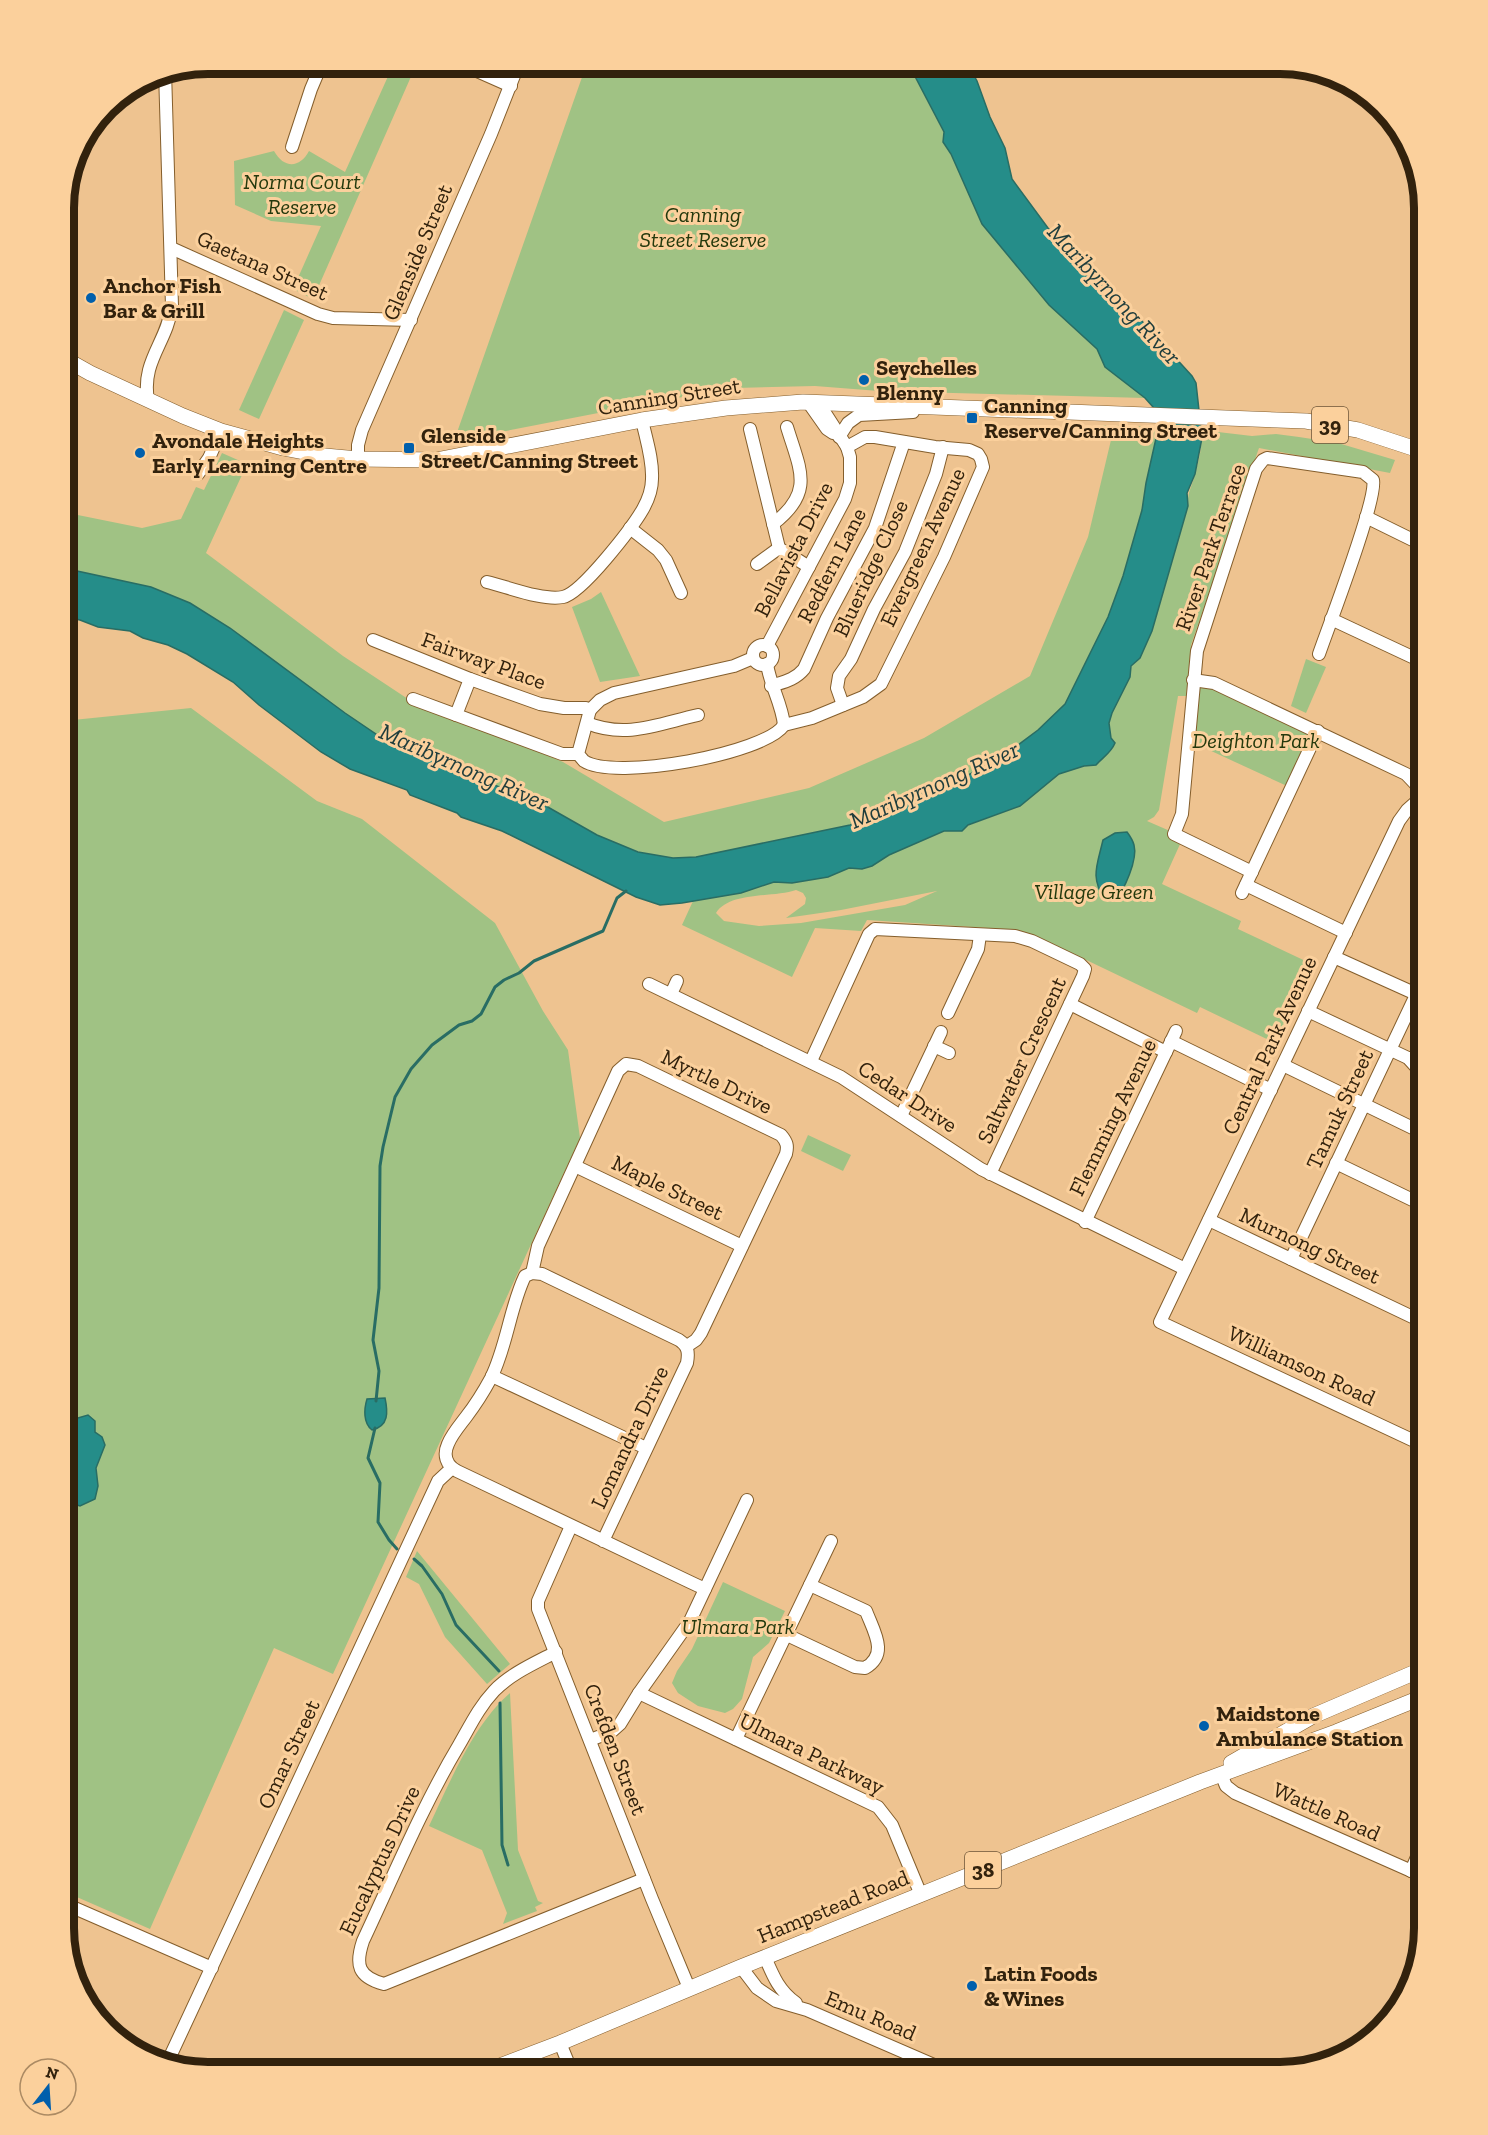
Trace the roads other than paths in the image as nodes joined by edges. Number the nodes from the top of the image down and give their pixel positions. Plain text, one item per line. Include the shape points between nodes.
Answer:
1 (317, 74) edge
2 (483, 74) edge
3 (515, 74) edge
4 (165, 81) edge
5 (510, 86) junction
6 (292, 147) dead end
7 (171, 248) junction
8 (411, 320) junction
9 (74, 363) edge
10 (147, 371) junction
11 (124, 390) junction
12 (148, 400) junction
13 (813, 402) junction
14 (947, 408) junction
15 (642, 420) junction
16 (787, 427) dead end
17 (750, 429) dead end
18 (221, 431) junction
19 (839, 436) junction
20 (904, 442) junction
21 (847, 447) junction
22 (943, 447) junction
23 (1414, 448) edge
24 (358, 459) junction
25 (198, 474) dead end
26 (1366, 517) junction
27 (773, 524) junction
28 (630, 528) junction
29 (1414, 541) edge
30 (779, 548) junction
31 (757, 564) dead end
32 (809, 567) junction
33 (487, 582) dead end
34 (681, 593) dead end
35 (1331, 619) junction
36 (373, 640) dead end
37 (767, 646) junction
38 (1319, 654) dead end
39 (753, 658) junction
40 (1414, 658) edge
41 (767, 664) junction
42 (470, 679) junction
43 (1193, 680) junction
44 (771, 686) junction
45 (413, 699) dead end
46 (843, 705) junction
47 (456, 715) junction
48 (698, 715) dead end
49 (588, 716) junction
50 (784, 724) junction
51 (1318, 731) junction
52 (578, 754) junction
53 (1414, 787) edge
54 (1414, 806) edge
55 (1252, 872) junction
56 (1346, 933) junction
57 (980, 935) junction
58 (1334, 957) junction
59 (677, 981) dead end
60 (649, 984) dead end
61 (1414, 993) edge
62 (671, 994) junction
63 (1070, 1004) junction
64 (1414, 1008) edge
65 (1308, 1011) junction
66 (948, 1013) dead end
67 (941, 1032) dead end
68 (1171, 1041) junction
69 (934, 1046) junction
70 (1390, 1050) junction
71 (949, 1053) dead end
72 (1408, 1058) junction
73 (1414, 1059) edge
74 (811, 1061) junction
75 (1282, 1065) junction
76 (1414, 1066) edge
77 (1271, 1090) junction
78 (1364, 1105) junction
79 (901, 1116) junction
80 (1414, 1129) edge
81 (1336, 1163) junction
82 (575, 1166) junction
83 (990, 1174) junction
84 (1414, 1201) edge
85 (1209, 1220) junction
86 (1085, 1222) junction
87 (742, 1246) junction
88 (1291, 1259) junction
89 (1185, 1269) junction
90 (532, 1273) junction
91 (1414, 1317) edge
92 (1160, 1322) joint
93 (687, 1347) junction
94 (492, 1376) junction
95 (1414, 1441) edge
96 (646, 1448) junction
97 (453, 1468) junction
98 (747, 1500) dead end
99 (571, 1526) junction
100 (603, 1541) junction
101 (831, 1541) dead end
102 (810, 1585) junction
103 (705, 1589) junction
104 (787, 1635) junction
105 (556, 1652) junction
106 (1414, 1673) edge
107 (639, 1693) junction
108 (1414, 1700) edge
109 (736, 1739) junction
110 (590, 1740) junction
111 (1221, 1774) junction
112 (1200, 1782) junction
113 (1414, 1866) edge
114 (1412, 1871) joint
115 (644, 1879) junction
116 (921, 1895) junction
117 (74, 1908) edge
118 (765, 1957) junction
119 (741, 1966) junction
120 (212, 1968) junction
121 (689, 1988) junction
122 (807, 2010) junction
123 (560, 2043) junction
124 (170, 2056) edge
125 (512, 2061) edge
126 (568, 2061) edge
127 (927, 2062) edge

1 - 6 street
2 - 5 street
3 - 5 street, Glenside Street
4 - 7 street
5 - 8 street, Glenside Street
7 - 8 street, Gaetana Street via 318,314 333,318
7 - 10 street via 171,316
8 - 24 street, Glenside Street via 362,430
9 - 11 main road, Canning Street / 39
10 - 11 street
10 - 12 street
11 - 12 main road, Canning Street / 39
12 - 18 main road, Canning Street / 39
13 - 14 main road, Canning Street / 39
13 - 15 main road, Canning Street / 39 via 726,408
13 - 19 street via 827,429
14 - 19 street via 859,415
14 - 23 main road, Canning Street / 39 via 1306,422 1358,430
15 - 24 main road, Canning Street / 39 via 436,460
15 - 28 street via 652,479 650,494
16 - 27 street via 802,479 801,489 788,513
17 - 27 street
18 - 24 main road, Canning Street / 39 via 283,448
18 - 25 street
19 - 21 street
20 - 21 street, Evergreen Avenue via 865,437
20 - 22 street, Evergreen Avenue
20 - 44 street, Redfern Lane via 875,528 804,669 794,678
21 - 32 street, Bellavista Drive via 850,483 845,499
22 - 46 street, Blueridge Close via 902,559 839,676 837,688
22 - 46 street, Evergreen Avenue via 978,454 983,467 980,476 886,675 874,690
26 - 29 street
26 - 35 street, River Park Terrace
26 - 43 street, River Park Terrace via 1375,487 1367,474 1263,460 1256,469 1200,635
27 - 30 street
28 - 33 street via 571,595 542,597
28 - 34 street via 658,550
30 - 31 street
30 - 32 street
32 - 37 street, Bellavista Drive
35 - 38 street, River Park Terrace
35 - 40 street
36 - 42 street, Fairway Place
37 - 39 street via 755,649
37 - 41 street via 773,657
39 - 41 street via 759,664
39 - 49 street via 734,666 614,693 600,700
41 - 44 street
42 - 47 street
42 - 49 street, Fairway Place via 540,704 586,708
43 - 51 street via 1214,683
43 - 55 street, River Park Terrace via 1182,814 1174,834
44 - 50 street
45 - 47 street
46 - 50 street, Evergreen Avenue via 801,722
47 - 52 street via 562,754
48 - 49 street, Fairway Place via 630,731 610,730
49 - 52 street
50 - 52 street via 774,735 749,746 648,767 596,765
51 - 53 street via 1406,774
51 - 55 street
54 - 56 street, Central Park Avenue via 1399,820
55 - 56 street via 1244,889
56 - 58 street, Central Park Avenue
57 - 63 street, Saltwater Crescent via 1015,936 1080,964 1085,969
57 - 66 street via 978,949
57 - 74 street, Saltwater Crescent via 875,928
58 - 61 street
58 - 65 street, Central Park Avenue
59 - 62 street
60 - 62 street, Cedar Drive
62 - 74 street, Cedar Drive
63 - 68 street
63 - 83 street, Saltwater Crescent
64 - 70 street, Tamuk Street
65 - 70 street
65 - 75 street, Central Park Avenue
67 - 69 street
68 - 77 street
68 - 86 street, Flemming Avenue
69 - 71 street
69 - 79 street
70 - 72 street
70 - 78 street, Tamuk Street
72 - 73 street
72 - 76 street
74 - 79 street, Cedar Drive
75 - 77 street, Central Park Avenue
75 - 78 street
77 - 85 street, Central Park Avenue
78 - 80 street
78 - 81 street, Tamuk Street
79 - 83 street, Cedar Drive
81 - 84 street
81 - 88 street, Tamuk Street
82 - 87 street, Maple Street
82 - 87 street, Myrtle Drive via 618,1071 626,1064 638,1066 786,1141 786,1155
82 - 90 street, Myrtle Drive via 538,1246
83 - 86 street, Cedar Drive
85 - 88 street, Murnong Street
85 - 89 street, Central Park Avenue
86 - 89 street, Cedar Drive
87 - 93 street, Myrtle Drive via 701,1333
88 - 91 street, Murnong Street
89 - 92 street, Central Park Avenue
90 - 93 street, Lomandra Drive via 542,1274
90 - 94 street via 521,1284
92 - 95 street, Williamson Road
93 - 96 street, Lomandra Drive via 687,1363
94 - 96 street
94 - 97 street via 448,1444 446,1459
96 - 100 street, Lomandra Drive
97 - 99 street
97 - 120 street, Omar Street via 438,1481
98 - 103 street
99 - 100 street
99 - 105 street, Crefden Street via 538,1601
100 - 103 street
101 - 102 street
102 - 104 street
102 - 104 street via 866,1611 879,1647 877,1658 865,1668 855,1667
103 - 107 street via 690,1622
104 - 109 street
105 - 110 street, Crefden Street
105 - 115 street, Eucalyptus Drive via 509,1679 481,1707 420,1818 363,1941 359,1966 371,1980 384,1984
106 - 112 main road, Hampstead Road / 38 via 1313,1716
107 - 109 street, Ulmara Parkway
107 - 110 street via 620,1724
108 - 111 main road, Hampstead Road / 38
109 - 116 street, Ulmara Parkway via 878,1807 892,1825
110 - 115 street, Crefden Street
111 - 112 main road, Hampstead Road / 38
111 - 114 street, Wattle Road via 1226,1786 1235,1793
112 - 116 main road, Hampstead Road / 38
113 - 114 street
115 - 121 street, Crefden Street
116 - 118 main road, Hampstead Road / 38
117 - 120 street
118 - 119 main road, Hampstead Road / 38
118 - 122 street, Emu Road via 784,1994
119 - 121 main road, Hampstead Road / 38
119 - 122 street, Emu Road via 765,1995
120 - 124 street, Omar Street
121 - 123 main road, Hampstead Road / 38
122 - 127 street, Emu Road
123 - 125 main road, Hampstead Road / 38
123 - 126 street

